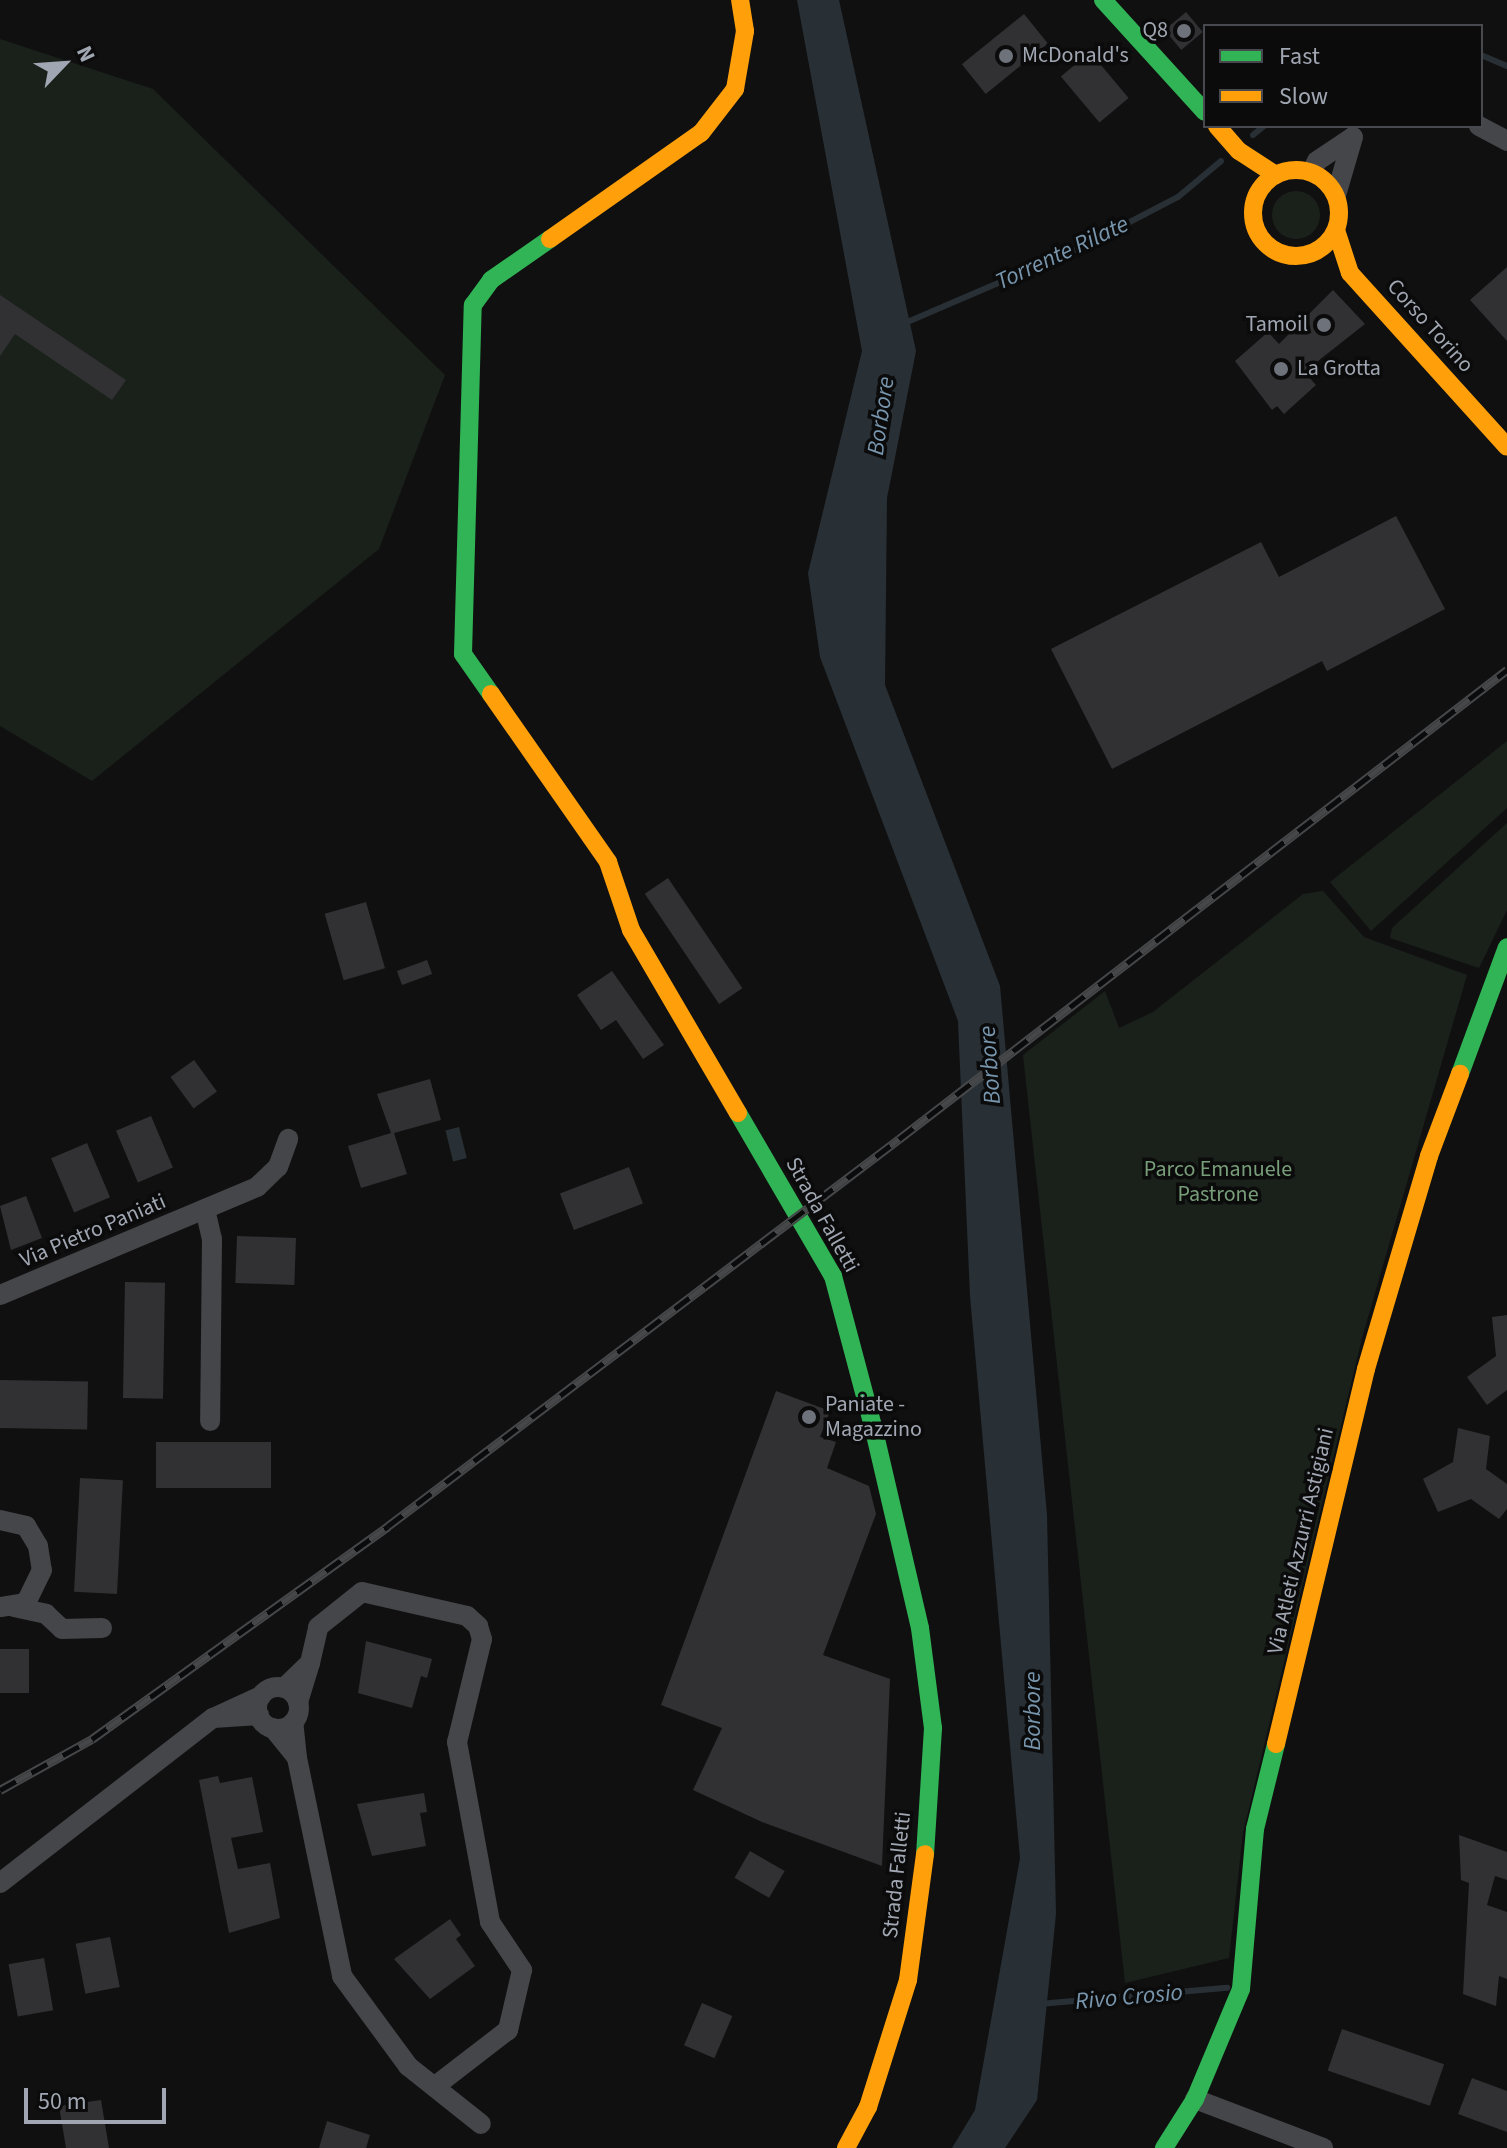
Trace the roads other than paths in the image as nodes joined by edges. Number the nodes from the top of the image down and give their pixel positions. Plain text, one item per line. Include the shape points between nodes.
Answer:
1 (740, 0) edge
2 (1103, 0) edge
3 (1203, 110) edge
4 (1219, 128) edge
5 (1483, 128) edge
6 (1357, 131) edge
7 (1507, 141) edge
8 (1239, 151) junction
9 (1312, 172) junction
10 (1276, 175) junction
11 (1336, 195) junction
12 (1256, 198) junction
13 (1336, 230) junction
14 (1309, 254) junction
15 (1350, 273) junction
16 (1507, 447) edge
17 (1507, 947) edge
18 (288, 1139) dead end
19 (205, 1209) junction
20 (0, 1295) edge
21 (210, 1421) dead end
22 (0, 1520) edge
23 (7, 1607) edge
24 (102, 1628) dead end
25 (278, 1709) junction
26 (0, 1883) edge
27 (434, 2087) junction
28 (1195, 2099) junction
29 (481, 2124) dead end
30 (846, 2148) edge
31 (1164, 2148) edge
32 (1323, 2148) edge

1 - 30 street, Strada Falletti via 745,31 735,89 701,133 491,280 473,305 463,654 608,862 631,930 833,1276 869,1411 920,1628 933,1728 923,1895 908,1980 868,2107
2 - 3 street
4 - 8 street, Corso Torino
5 - 7 street
6 - 9 street via 1317,161
6 - 11 street
8 - 10 street, Corso Torino
8 - 12 street, Corso Torino
9 - 10 street
9 - 11 street
10 - 12 street
11 - 13 street, Corso Torino
12 - 14 street, Corso Torino via 1254,222 1267,245 1291,256
13 - 14 street
13 - 15 street, Corso Torino
14 - 15 street, Corso Torino
15 - 16 street, Corso Torino
17 - 28 street, Via Atleti Azzurri Astigiani via 1429,1156 1366,1369 1255,1829 1241,1989
18 - 19 street, Via Pietro Paniati via 278,1167 257,1187
19 - 20 street, Via Pietro Paniati
19 - 21 street via 212,1239
22 - 23 street via 26,1526 38,1546 42,1570 34,1593
23 - 24 street via 46,1614 62,1629
25 - 26 street via 213,1718
25 - 27 street via 297,1758 342,1976 408,2066
25 - 27 street via 310,1663 318,1627 362,1592 467,1616 478,1626 482,1639 457,1742 490,1922 522,1970 508,2030
27 - 29 street
28 - 31 street, Via Atleti Azzurri Astigiani
28 - 32 street

